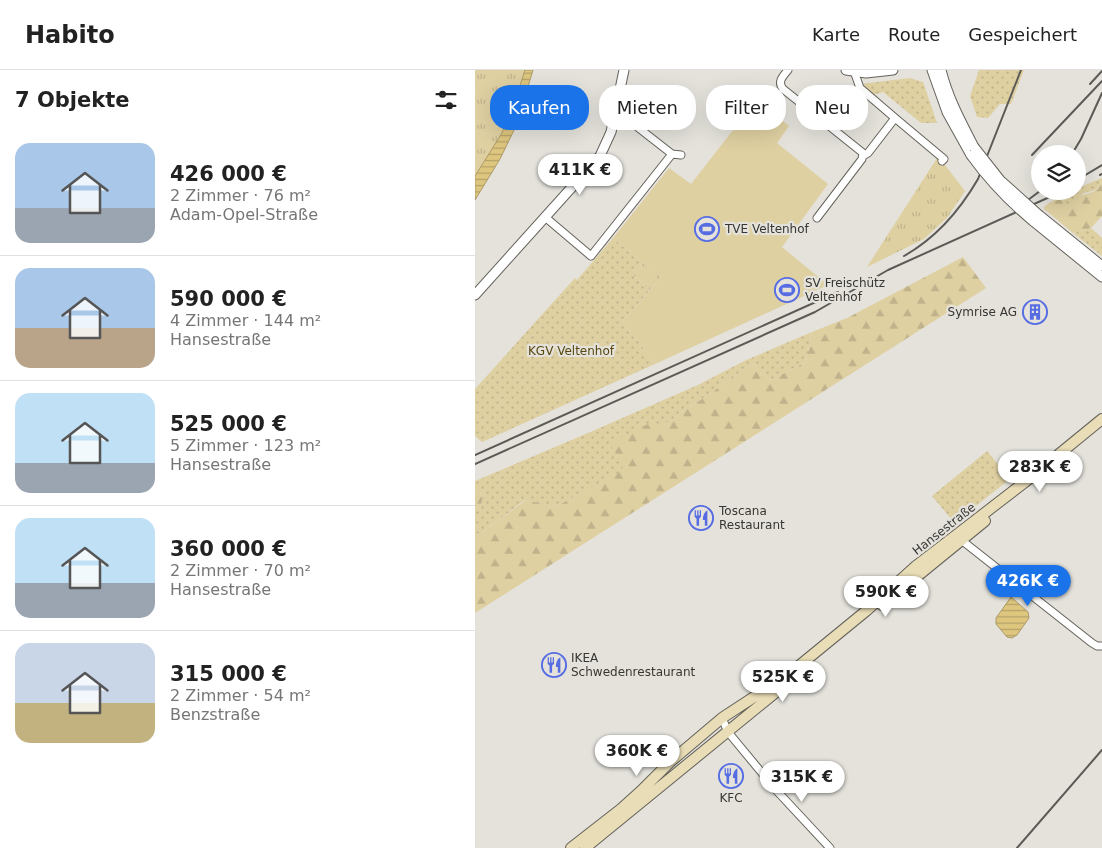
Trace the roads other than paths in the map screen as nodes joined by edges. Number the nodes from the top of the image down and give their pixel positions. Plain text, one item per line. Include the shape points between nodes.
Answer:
1 (625, 70) edge
2 (788, 70) edge
3 (893, 70) edge
4 (932, 70) edge
5 (941, 70) edge
6 (850, 71) edge
7 (622, 85) edge
8 (895, 118) junction
9 (611, 130) edge
10 (641, 130) edge
11 (973, 151) junction
12 (672, 154) junction
13 (681, 155) dead end
14 (863, 156) junction
15 (942, 161) dead end
16 (545, 217) junction
17 (817, 218) dead end
18 (1036, 218) junction
19 (1102, 266) edge
20 (1102, 277) edge
21 (476, 292) edge
22 (1102, 419) edge
23 (1102, 426) edge
24 (959, 537) junction
25 (1102, 646) edge
26 (722, 718) junction
27 (728, 732) junction
28 (571, 848) edge
29 (585, 848) edge
30 (830, 848) edge

1 - 7 street
2 - 14 street via 780,80 783,89 862,151
3 - 6 street
4 - 11 street via 947,112
5 - 11 street
6 - 8 street via 860,88
8 - 14 street
8 - 15 street via 944,159
9 - 16 street via 600,156
10 - 12 street
11 - 18 street, bridge via 985,175 999,190
12 - 13 street
12 - 16 street via 591,256
14 - 17 street
16 - 21 street
18 - 19 street
18 - 20 street
22 - 24 main road, Hansestraße
23 - 24 main road, Hansestraße
24 - 25 street via 1092,643
24 - 26 main road, Hansestraße via 916,566 789,674
24 - 27 main road, Hansestraße
26 - 27 street
26 - 28 main road, Hansestraße via 621,809
27 - 29 main road, Hansestraße
27 - 30 street

